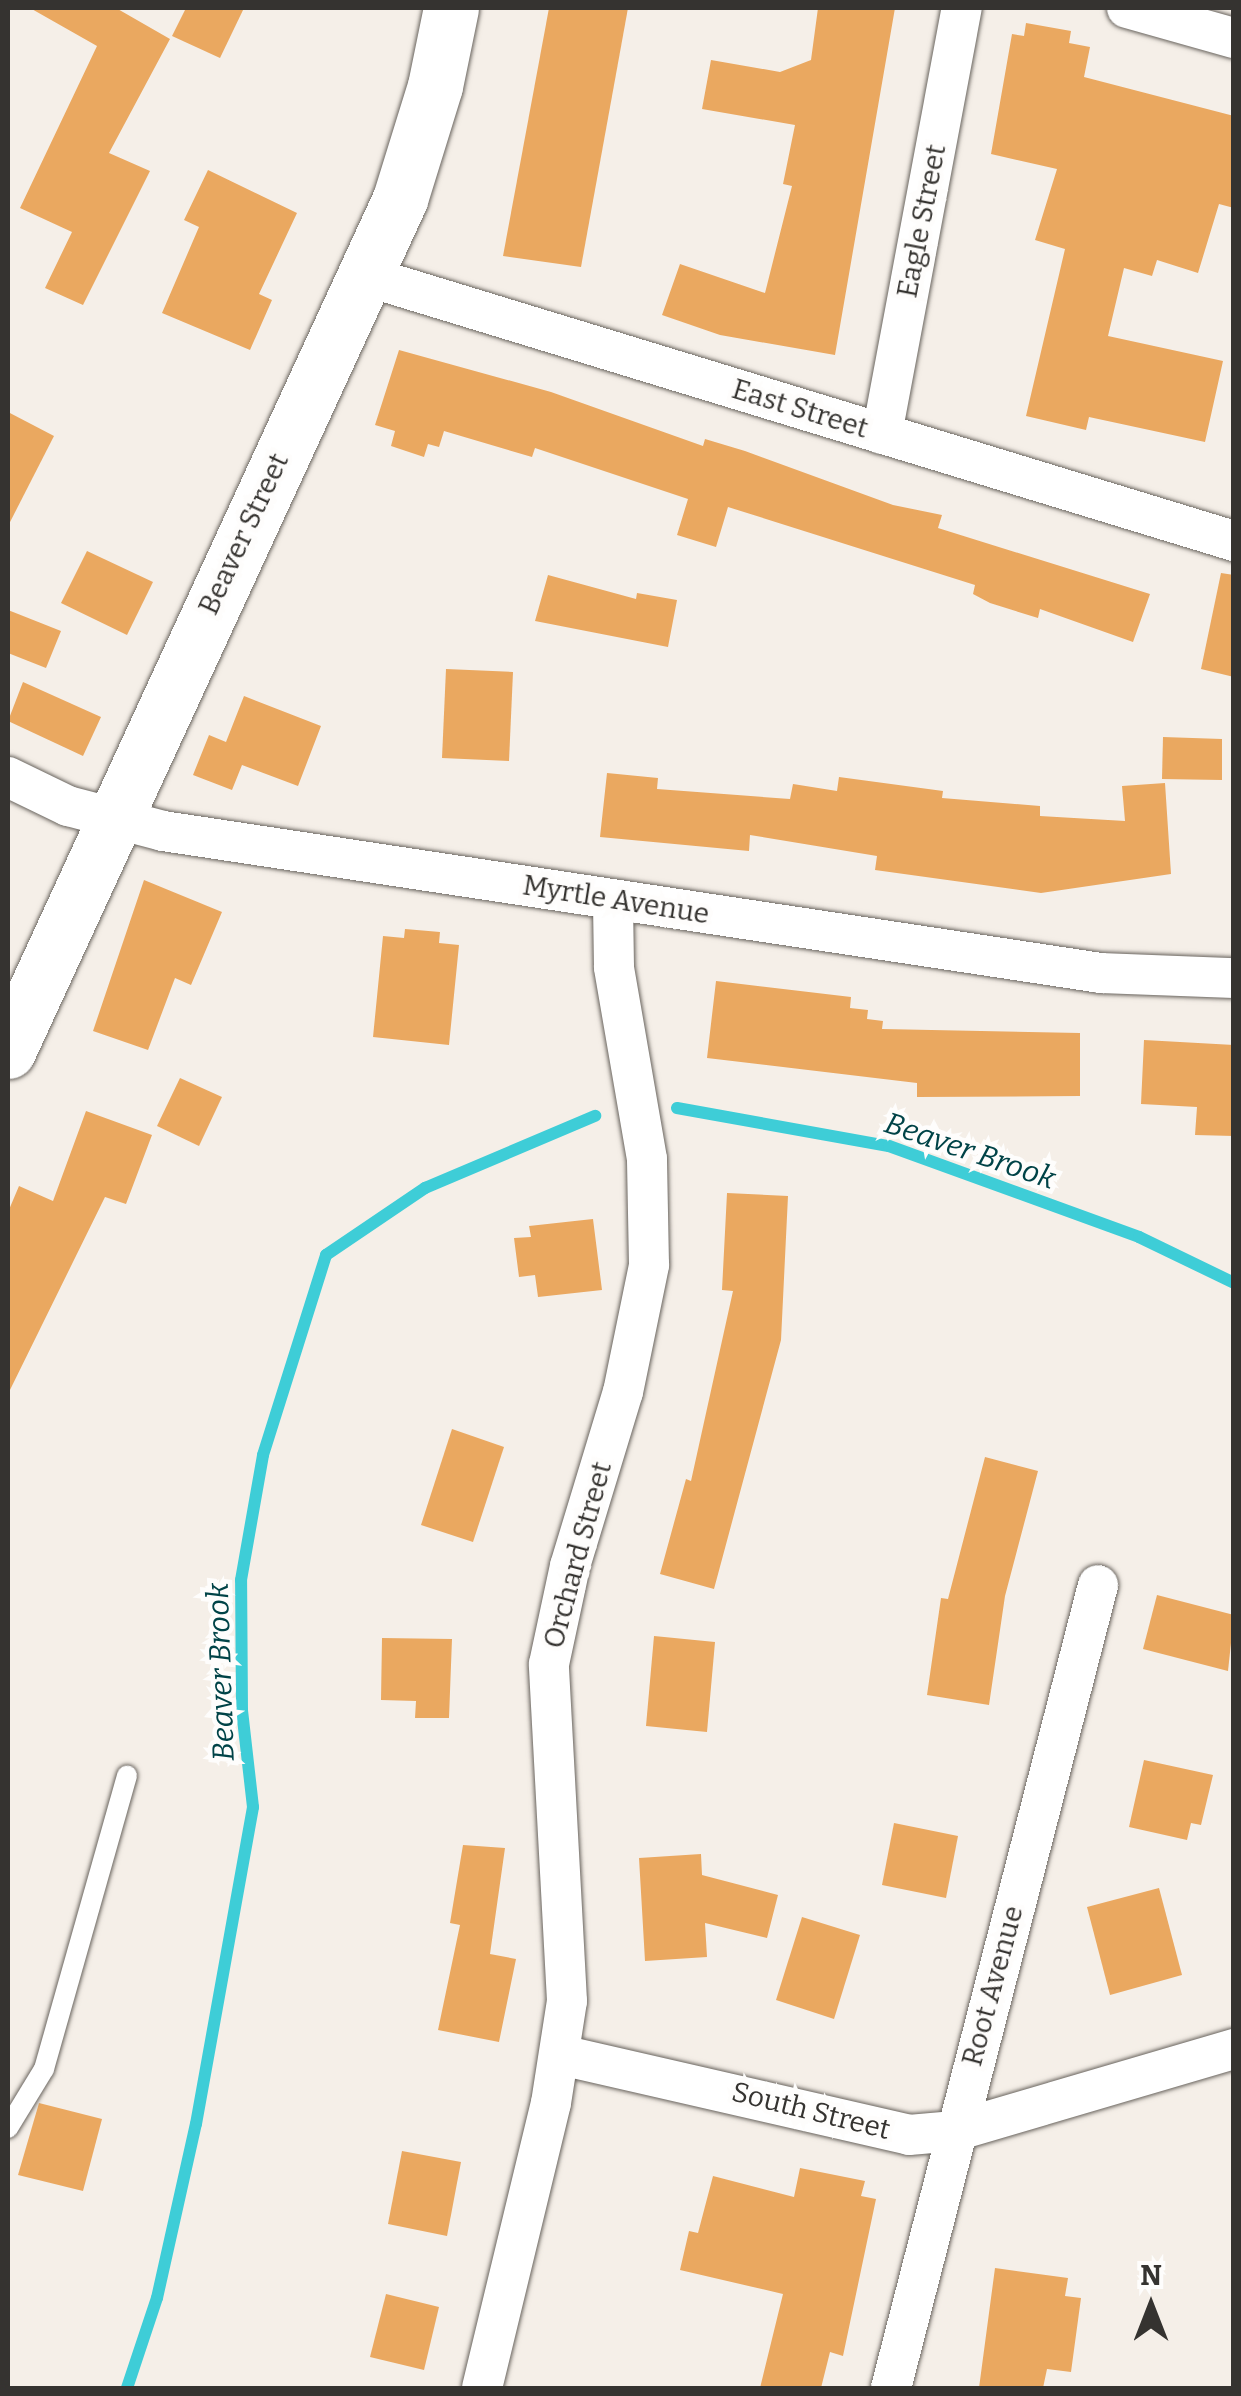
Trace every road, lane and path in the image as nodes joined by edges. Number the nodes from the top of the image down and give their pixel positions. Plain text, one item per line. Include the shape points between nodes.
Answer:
1 (451, 8) edge
2 (962, 8) edge
3 (1127, 8) edge
4 (1234, 38) edge
5 (366, 276) junction
6 (882, 434) junction
7 (1234, 542) edge
8 (8, 777) edge
9 (114, 821) junction
10 (613, 900) junction
11 (1234, 978) edge
12 (8, 1051) edge
13 (1098, 1585) dead end
14 (127, 1775) dead end
15 (1234, 2049) edge
16 (560, 2055) junction
17 (8, 2128) edge
18 (955, 2131) junction
19 (482, 2388) edge
20 (892, 2388) edge

1 - 5 street, Beaver Street via 422,134
2 - 6 street, Eagle Street
3 - 4 street
5 - 6 street, East Street
5 - 9 street, Beaver Street
6 - 7 street, East Street
8 - 9 street, Myrtle Avenue
9 - 10 street, Myrtle Avenue
9 - 12 street, Beaver Street
10 - 11 street, Myrtle Avenue via 1101,973
10 - 16 street, Orchard Street via 614,967 647,1160 649,1265 639,1328 549,1664 566,2001
13 - 18 street, Root Avenue
14 - 17 lane via 44,2069
15 - 18 street, South Street
16 - 18 street, South Street via 909,2135
16 - 19 street, Orchard Street
18 - 20 street, Root Avenue

